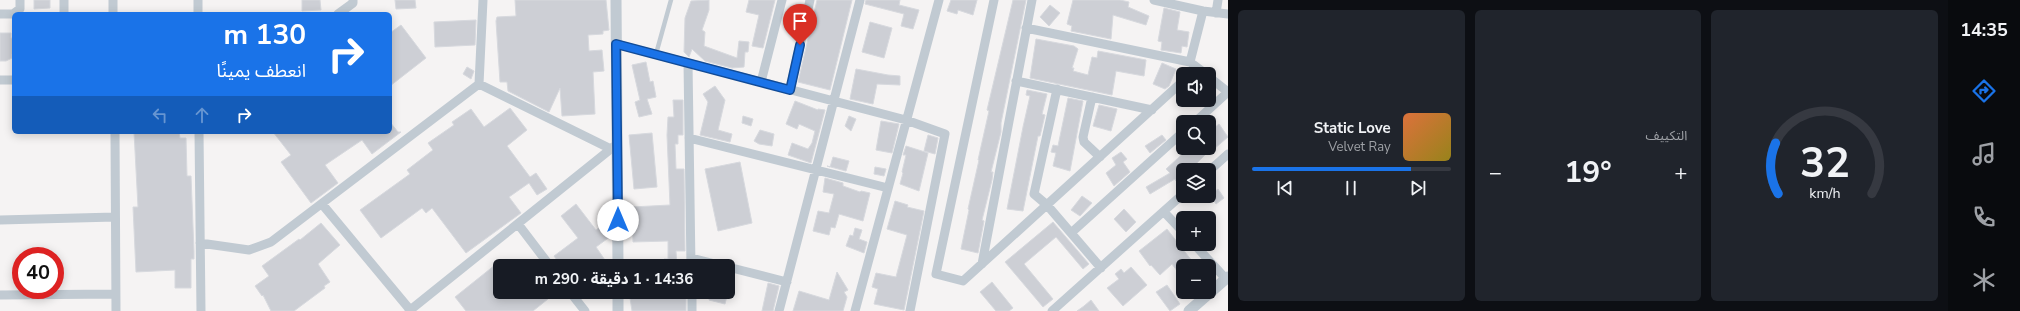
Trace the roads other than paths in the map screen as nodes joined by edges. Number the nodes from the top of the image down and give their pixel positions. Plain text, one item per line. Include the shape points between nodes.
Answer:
1 (20, 0) edge
2 (64, 0) edge
3 (113, 0) edge
4 (198, 0) edge
5 (353, 0) edge
6 (483, 0) edge
7 (616, 0) edge
8 (671, 0) edge
9 (782, 0) edge
10 (810, 0) edge
11 (860, 0) edge
12 (939, 0) edge
13 (994, 0) edge
14 (1032, 0) edge
15 (1154, 0) edge
16 (1218, 0) edge
17 (1203, 11) junction
18 (16, 12) edge
19 (64, 12) edge
20 (114, 12) edge
21 (198, 12) edge
22 (340, 12) edge
23 (1216, 13) junction
24 (0, 14) edge
25 (12, 14) edge
26 (1228, 14) edge
27 (1026, 28) junction
28 (616, 44) junction
29 (656, 54) junction
30 (1190, 62) junction
31 (688, 63) junction
32 (1193, 67) edge
33 (0, 80) edge
34 (12, 80) edge
35 (1016, 81) junction
36 (761, 82) junction
37 (1216, 83) edge
38 (479, 84) junction
39 (1176, 88) edge
40 (790, 90) junction
41 (1058, 90) junction
42 (1228, 92) edge
43 (1092, 97) junction
44 (835, 101) junction
45 (1152, 110) junction
46 (1203, 115) edge
47 (906, 120) junction
48 (115, 134) edge
49 (199, 134) edge
50 (689, 138) junction
51 (1176, 138) edge
52 (614, 147) junction
53 (1228, 154) edge
54 (1100, 157) junction
55 (1216, 165) edge
56 (817, 170) junction
57 (888, 188) junction
58 (1176, 201) edge
59 (322, 204) junction
60 (1047, 205) junction
61 (1164, 212) junction
62 (116, 217) junction
63 (0, 220) edge
64 (518, 224) junction
65 (1176, 225) edge
66 (1071, 233) junction
67 (200, 243) junction
68 (1201, 251) edge
69 (545, 259) edge
70 (618, 259) edge
71 (691, 259) edge
72 (982, 264) junction
73 (1101, 268) junction
74 (735, 269) edge
75 (1227, 279) edge
76 (787, 282) junction
77 (116, 294) junction
78 (0, 295) edge
79 (576, 299) edge
80 (618, 299) edge
81 (692, 299) edge
82 (116, 311) edge
83 (201, 311) edge
84 (410, 311) edge
85 (585, 311) edge
86 (618, 311) edge
87 (692, 311) edge
88 (779, 311) edge
89 (855, 311) edge
90 (910, 311) edge
91 (1052, 311) edge
92 (1189, 311) edge

1 - 18 street via 20,9
2 - 19 street
3 - 20 street
4 - 21 street
5 - 22 street
6 - 38 street
7 - 28 street
8 - 29 lane
9 - 36 street
10 - 40 street
11 - 44 street
12 - 47 street
13 - 72 street via 936,274 962,281
14 - 27 street
15 - 17 street
16 - 23 street
17 - 23 street
17 - 30 street
23 - 26 street
24 - 25 street
27 - 30 street
27 - 35 street
28 - 29 street
28 - 52 street
29 - 31 street
30 - 32 street
31 - 36 street
31 - 50 street
33 - 34 street
35 - 41 street
35 - 72 street
36 - 40 street
37 - 42 street
38 - 52 street
38 - 59 street
39 - 45 street
40 - 44 street
41 - 43 street
41 - 60 street via 1034,194
42 - 46 street
43 - 45 street
43 - 54 street via 1083,137 1084,142
44 - 47 street
44 - 56 street
45 - 54 street
47 - 57 street
47 - 90 street via 945,134
48 - 62 street
49 - 67 street
50 - 56 street
50 - 71 street
51 - 66 street
52 - 64 street
52 - 70 street
53 - 55 street
54 - 60 street
56 - 57 street
56 - 76 street
57 - 89 street
58 - 61 street
59 - 67 street via 271,242 260,247 249,250
59 - 84 street
60 - 66 street
60 - 72 street
61 - 65 street
61 - 73 street
62 - 63 street
62 - 77 street
64 - 69 street
64 - 84 street
66 - 73 street
67 - 83 street
68 - 75 street
73 - 91 street
74 - 76 street
75 - 92 street
76 - 88 street
77 - 78 street
77 - 82 street
79 - 85 street
80 - 86 street
81 - 87 street

